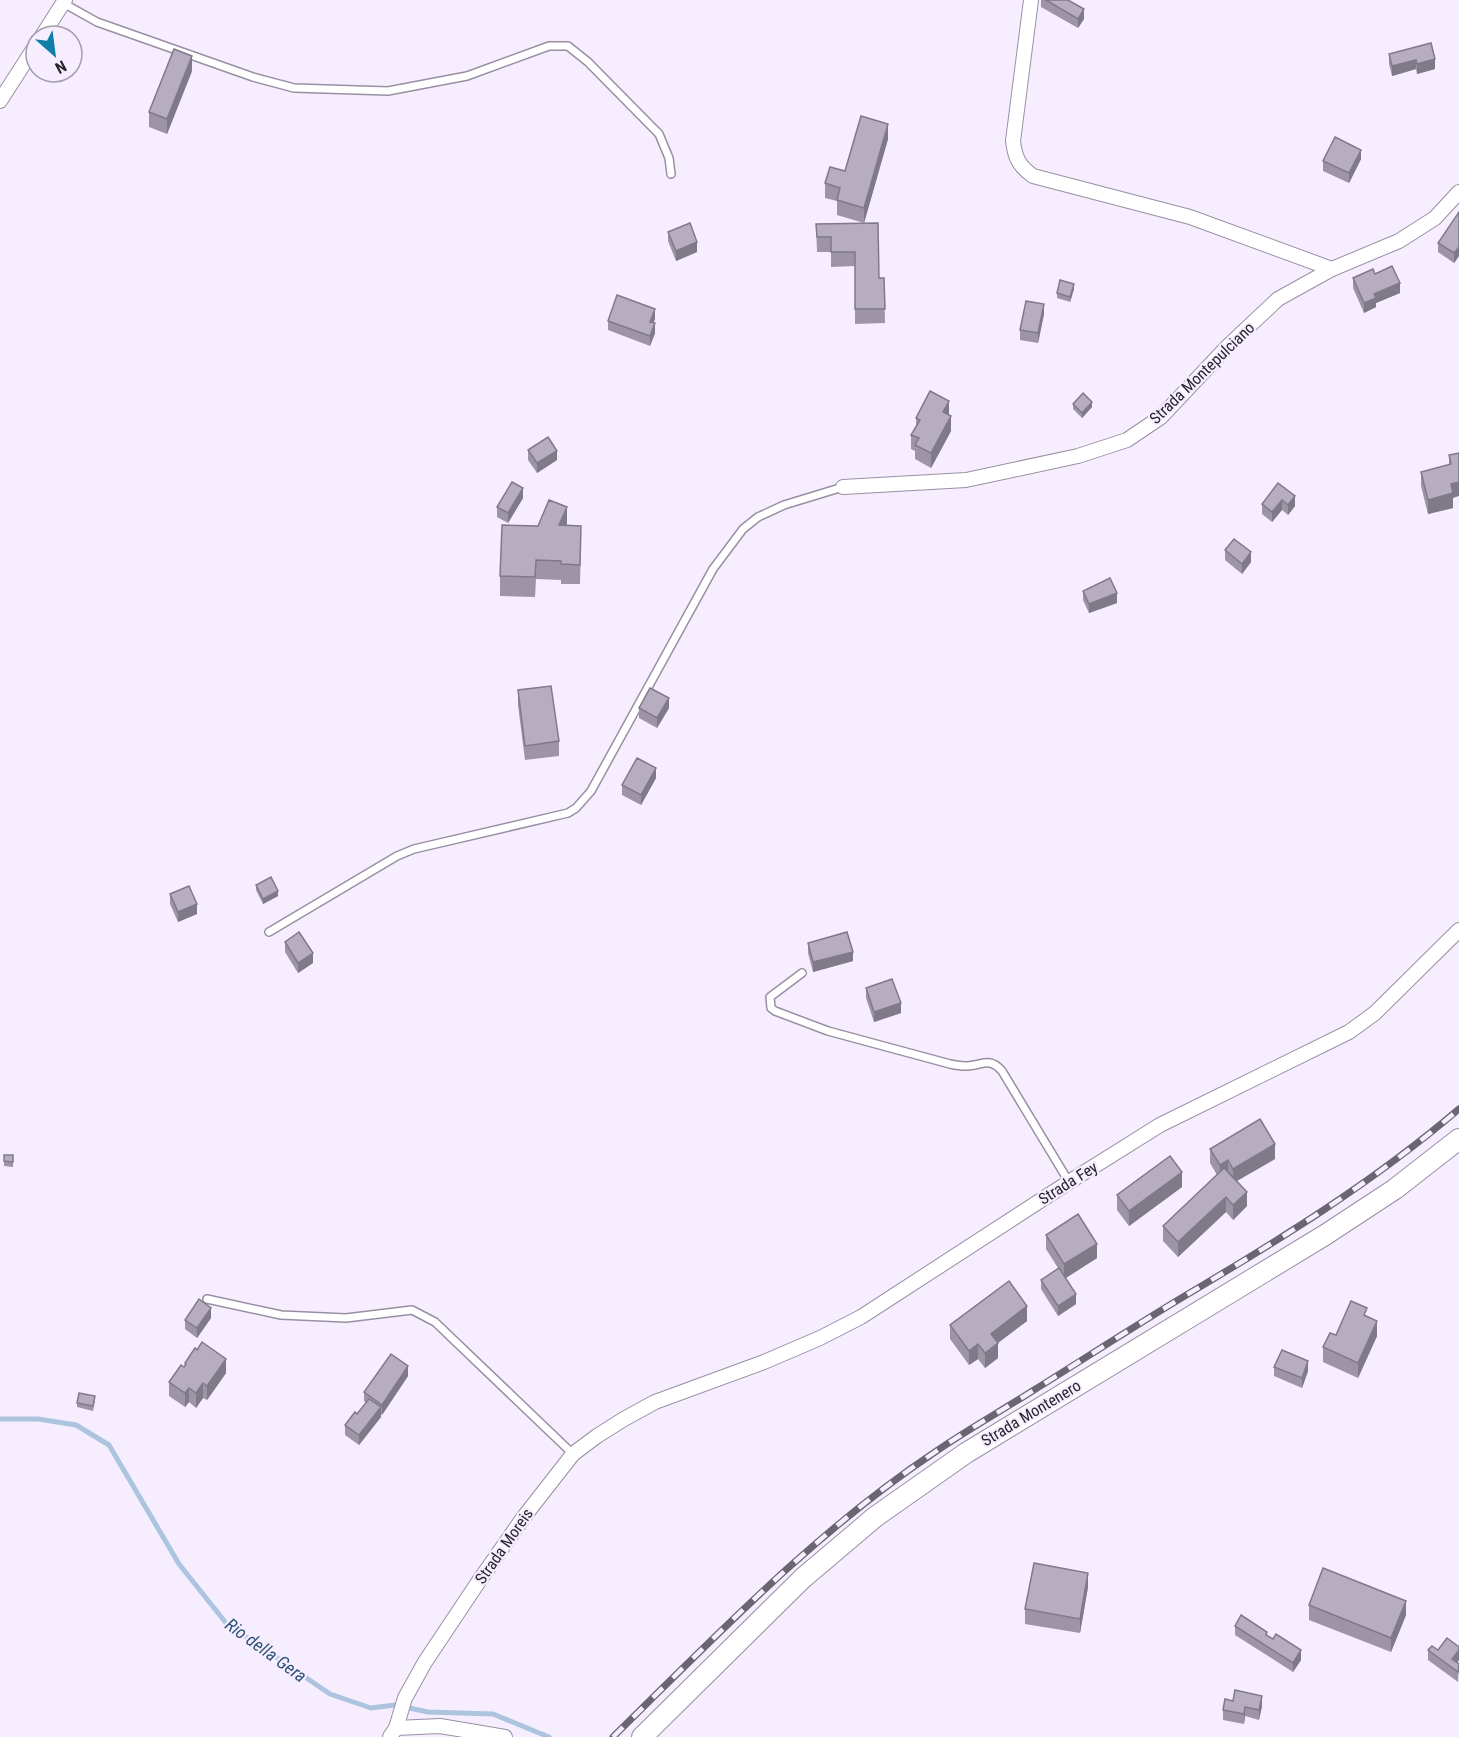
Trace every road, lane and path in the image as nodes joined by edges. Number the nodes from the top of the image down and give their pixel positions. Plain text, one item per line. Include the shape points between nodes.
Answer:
1 (1031, 0) edge
2 (64, 2) edge
3 (50, 24) edge
4 (24, 64) edge
5 (0, 101) edge
6 (671, 174) dead end
7 (1459, 192) edge
8 (1332, 269) junction
9 (843, 487) joint
10 (1459, 930) edge
11 (269, 932) dead end
12 (802, 972) dead end
13 (1459, 1139) edge
14 (1069, 1182) junction
15 (207, 1299) dead end
16 (655, 1402) joint
17 (573, 1454) junction
18 (393, 1732) edge
19 (505, 1737) edge
20 (642, 1737) edge

1 - 8 street via 1013,141 1014,156 1021,167 1033,176 1191,217
2 - 3 street
2 - 6 lane via 97,22 294,88 388,91 467,76 549,46 568,46 660,134
4 - 5 street
7 - 8 street, Strada Montepulciano via 1435,218 1399,241
8 - 9 street, Strada Montepulciano via 1278,299 1161,417 1127,440 1078,456 966,480
9 - 11 lane via 784,505 743,529 712,569 591,791 576,808 414,849
10 - 14 street, Strada Fey via 1375,1013 1349,1032 1170,1120
12 - 14 lane via 770,997 774,1011 828,1031 950,1064 996,1065
13 - 20 main road, Strada Montenero via 1395,1189 1325,1235 966,1453 875,1517 803,1578
14 - 16 street, Strada Fey via 861,1317 764,1362
15 - 17 lane via 280,1315 346,1318 412,1310 435,1322
16 - 17 street, Strada Moreis
17 - 18 street, Strada Moreis via 523,1518 425,1662 405,1698
18 - 19 street, Strada Moreis via 440,1726

